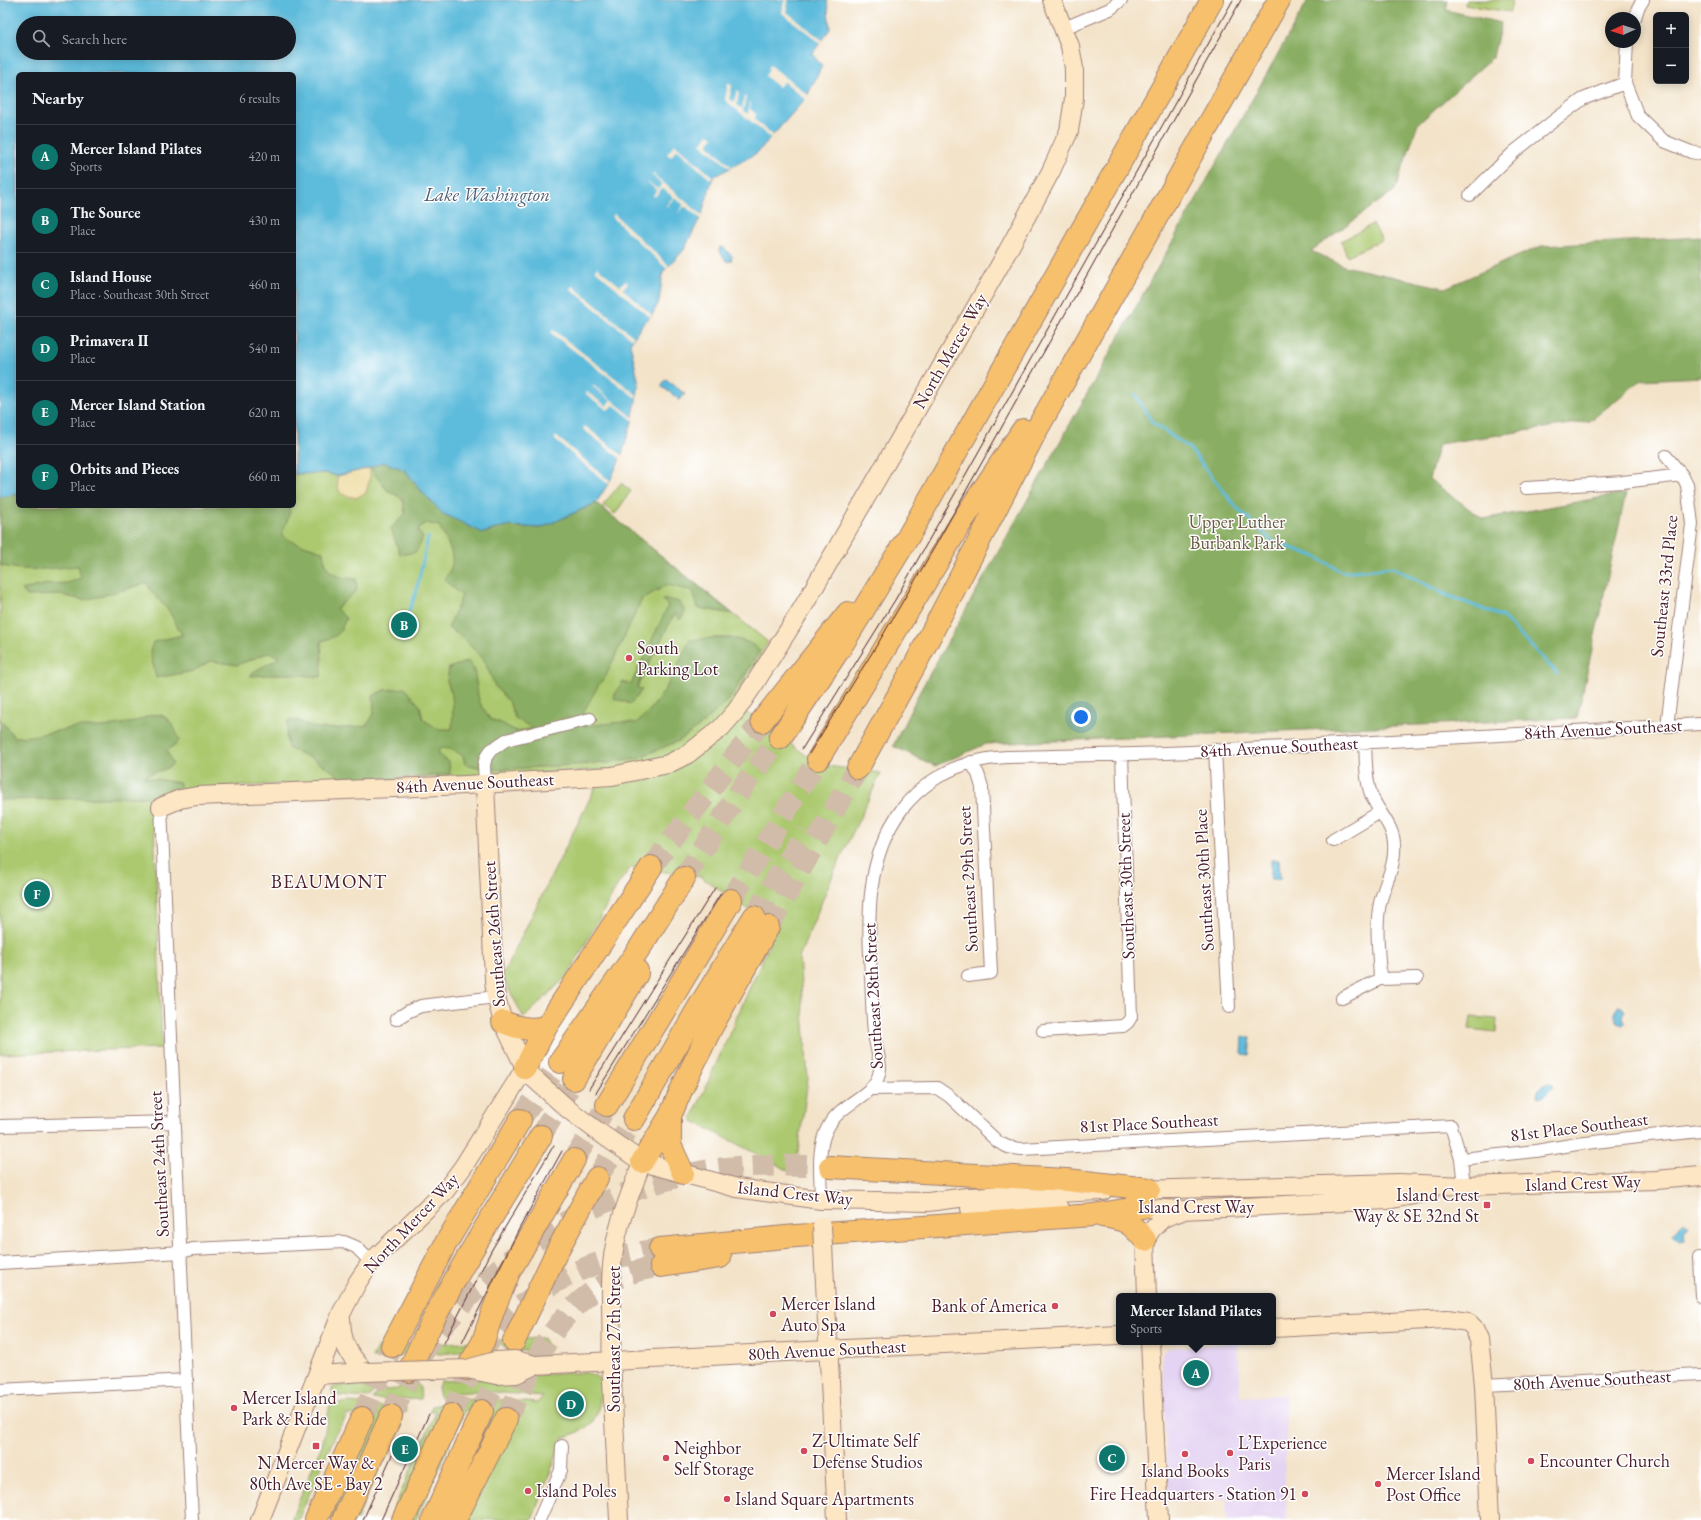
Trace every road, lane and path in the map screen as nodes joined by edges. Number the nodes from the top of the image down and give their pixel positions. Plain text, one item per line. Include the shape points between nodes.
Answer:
1 (1052, 0) edge
2 (1122, 0) edge
3 (1212, 0) edge
4 (1279, 0) edge
5 (1643, 0) edge
6 (1636, 12) edge
7 (1064, 28) junction
8 (1627, 48) edge
9 (1625, 83) junction
10 (1701, 154) edge
11 (1470, 195) dead end
12 (1092, 330) junction
13 (1666, 456) dead end
14 (1682, 475) junction
15 (1526, 488) dead end
16 (908, 537) junction
17 (755, 683) joint
18 (590, 719) dead end
19 (762, 721) tunnel mouth
20 (1701, 724) edge
21 (1667, 726) junction
22 (780, 738) tunnel mouth
23 (1365, 742) junction
24 (1215, 750) junction
25 (1122, 755) junction
26 (818, 759) tunnel mouth
27 (971, 762) junction
28 (850, 767) tunnel mouth
29 (485, 784) junction
30 (161, 807) joint
31 (1380, 812) junction
32 (887, 834) joint
33 (1333, 840) dead end
34 (651, 868) tunnel mouth
35 (684, 878) tunnel mouth
36 (731, 900) tunnel mouth
37 (641, 946) junction
38 (968, 976) dead end
39 (1417, 978) dead end
40 (1380, 979) junction
41 (496, 997) junction
42 (1342, 998) dead end
43 (1229, 1007) dead end
44 (396, 1019) dead end
45 (502, 1022) junction
46 (546, 1027) junction
47 (1043, 1031) dead end
48 (560, 1062) tunnel mouth
49 (525, 1068) junction
50 (574, 1080) tunnel mouth
51 (871, 1089) junction
52 (607, 1105) tunnel mouth
53 (670, 1116) junction
54 (634, 1119) tunnel mouth
55 (520, 1120) tunnel mouth
56 (176, 1122) junction
57 (0, 1126) edge
58 (1701, 1131) edge
59 (541, 1136) tunnel mouth
60 (1461, 1159) junction
61 (574, 1160) tunnel mouth
62 (642, 1162) junction
63 (830, 1167) tunnel mouth
64 (683, 1173) junction
65 (1701, 1176) edge
66 (597, 1178) tunnel mouth
67 (1464, 1186) junction
68 (1146, 1198) junction
69 (821, 1200) junction
70 (1182, 1210) junction
71 (1093, 1215) junction
72 (1145, 1240) junction
73 (181, 1252) junction
74 (661, 1258) tunnel mouth
75 (1699, 1258) dead end
76 (371, 1262) junction
77 (0, 1263) edge
78 (1147, 1293) edge
79 (1701, 1296) edge
80 (341, 1314) junction
81 (1276, 1328) edge
82 (1116, 1335) edge
83 (514, 1341) tunnel mouth
84 (1150, 1345) edge
85 (392, 1346) tunnel mouth
86 (828, 1350) junction
87 (611, 1360) junction
88 (467, 1369) junction
89 (409, 1371) junction
90 (364, 1372) junction
91 (1701, 1374) edge
92 (318, 1375) junction
93 (187, 1380) junction
94 (1484, 1385) junction
95 (0, 1390) edge
96 (482, 1411) tunnel mouth
97 (451, 1415) tunnel mouth
98 (391, 1416) tunnel mouth
99 (362, 1418) tunnel mouth
100 (506, 1419) tunnel mouth
101 (562, 1446) dead end
102 (192, 1520) edge
103 (260, 1520) edge
104 (316, 1520) edge
105 (343, 1520) edge
106 (403, 1520) edge
107 (433, 1520) edge
108 (455, 1520) edge
109 (539, 1520) edge
110 (619, 1520) edge
111 (837, 1520) edge
112 (1159, 1520) edge
113 (1490, 1520) edge

1 - 7 street, North Mercer Way
2 - 7 street via 1110,9
3 - 16 highway
4 - 12 highway
5 - 6 street
7 - 17 street, North Mercer Way via 1074,68 1074,98 1069,131 1051,171 803,607
8 - 9 street
9 - 10 street via 1638,116 1652,130 1664,141
9 - 11 street via 1584,99 1561,115 1514,152
12 - 26 highway via 959,526
12 - 28 highway via 997,504 916,663
13 - 14 street, Southeast 33rd Place
14 - 15 street
14 - 21 street, Southeast 33rd Place via 1687,485 1692,524
16 - 19 highway
16 - 22 highway via 840,648
17 - 29 street, 84th Avenue Southeast via 721,728 688,754 668,764 612,776
18 - 29 street, Southeast 26th Street via 506,740 491,750 486,757
20 - 21 street, 84th Avenue Southeast
21 - 23 street, 84th Avenue Southeast
23 - 24 street, 84th Avenue Southeast
23 - 31 street via 1368,783
24 - 25 street, 84th Avenue Southeast
24 - 43 street, Southeast 30th Place
25 - 27 street, 84th Avenue Southeast via 1004,757
25 - 47 street, Southeast 30th Street via 1131,1017 1124,1026
27 - 32 street, 84th Avenue Southeast via 939,776 916,794 902,809
27 - 38 street, Southeast 29th Street via 982,787 991,973
29 - 30 street, 84th Avenue Southeast via 197,796 180,799
29 - 41 street, Southeast 26th Street
30 - 56 street, Southeast 24th Street
31 - 33 street
31 - 40 street via 1392,833 1394,844 1392,866 1380,902
32 - 51 street, Southeast 28th Street via 873,877 869,907 874,1034 880,1061 878,1080
34 - 46 highway
35 - 37 highway
36 - 52 highway
37 - 48 highway
37 - 50 highway via 636,974
39 - 40 street
40 - 42 street
41 - 44 street via 421,1006
41 - 45 street, Southeast 26th Street
45 - 46 highway via 530,1030
45 - 49 street, Southeast 26th Street
46 - 49 highway
49 - 62 street, Southeast 26th Street via 570,1110
49 - 76 street, North Mercer Way via 446,1191
51 - 60 street, 81st Place Southeast via 937,1088 998,1142 1008,1147 1451,1126
51 - 69 street, Southeast 28th Street via 840,1111 828,1125 821,1151
53 - 54 highway via 761,922 699,1007
53 - 62 highway
53 - 64 highway via 670,1145
55 - 85 highway via 446,1243
56 - 57 street
56 - 73 street, Southeast 24th Street
58 - 60 street, 81st Place Southeast via 1639,1136
59 - 89 highway via 432,1321
60 - 67 street
61 - 88 highway via 509,1272 483,1342
62 - 64 street, Island Crest Way
62 - 87 street, Southeast 27th Street via 616,1237 610,1296
63 - 68 highway via 1067,1180
64 - 69 street, Island Crest Way via 737,1188
65 - 67 street, Island Crest Way via 1656,1180
66 - 83 highway via 557,1251
67 - 68 street, Island Crest Way via 1399,1183
67 - 70 street, Island Crest Way via 1387,1200
68 - 69 street, Island Crest Way via 967,1197 928,1202
68 - 70 street, Island Crest Way
68 - 71 highway
69 - 86 street, Southeast 28th Street, bridge
70 - 72 street via 1163,1218
71 - 72 highway via 1119,1218 1130,1224
71 - 74 highway via 943,1226
72 - 78 street
73 - 76 street via 193,1249 344,1242 356,1248
73 - 77 street
73 - 93 street, Southeast 24th Street
75 - 79 street
76 - 80 street, North Mercer Way
80 - 90 street via 344,1345
80 - 92 street, North Mercer Way
81 - 94 street via 1447,1319 1468,1322 1479,1339
82 - 86 street, 80th Avenue Southeast
84 - 112 street
86 - 87 street, 80th Avenue Southeast
86 - 111 street, Southeast 28th Street
87 - 88 street, 80th Avenue Southeast, bridge via 542,1364 516,1374 496,1376
87 - 110 street, Southeast 27th Street
88 - 89 street, 80th Avenue Southeast, bridge
89 - 90 street, 80th Avenue Southeast, bridge
90 - 92 street, 80th Avenue Southeast
91 - 94 street, 80th Avenue Southeast
92 - 103 street, North Mercer Way
93 - 95 street
93 - 102 street, Southeast 24th Street
94 - 113 street
96 - 107 highway
97 - 106 highway
98 - 105 highway
99 - 104 highway
100 - 108 highway
101 - 109 street via 561,1470

